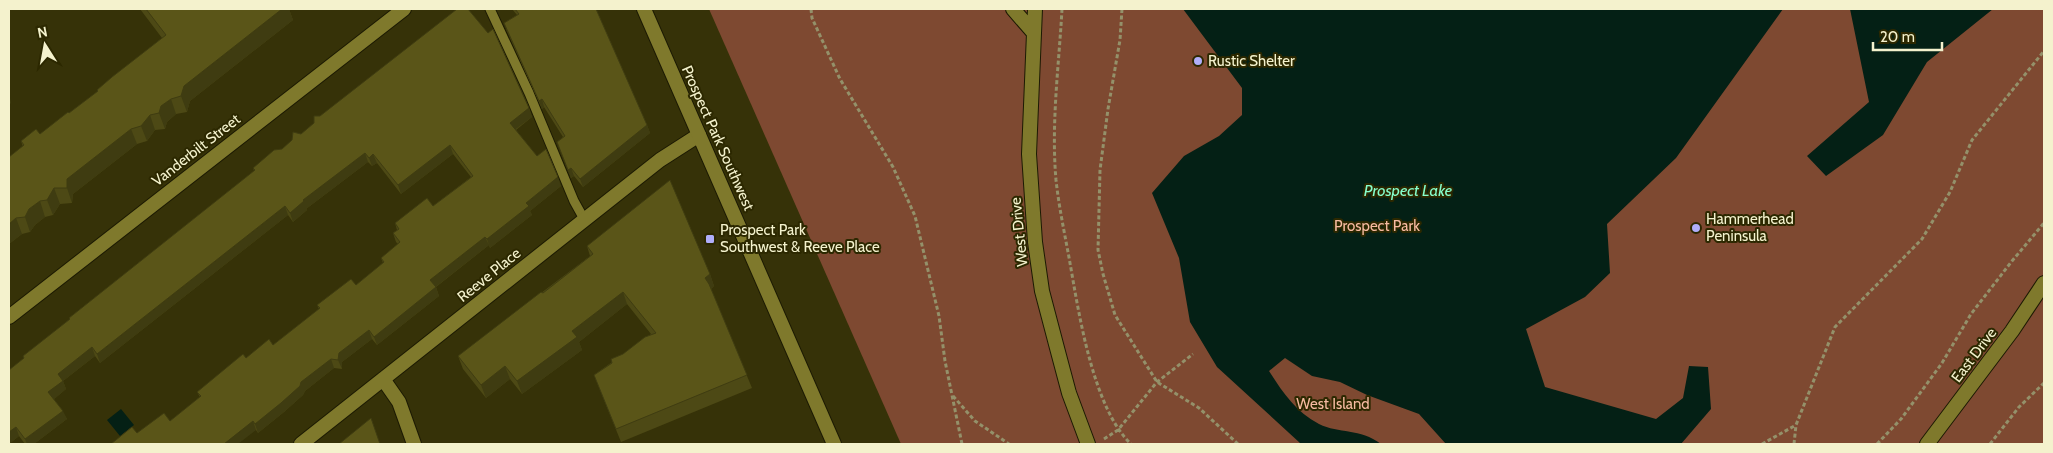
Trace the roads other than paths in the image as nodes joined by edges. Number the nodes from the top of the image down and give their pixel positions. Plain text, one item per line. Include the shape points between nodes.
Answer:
1 (404, 9) edge
2 (490, 9) edge
3 (644, 9) edge
4 (1013, 9) edge
5 (1035, 9) edge
6 (1033, 32) junction
7 (699, 135) junction
8 (584, 219) junction
9 (2044, 283) edge
10 (9, 317) edge
11 (383, 379) junction
12 (1094, 443) edge
13 (301, 444) edge
14 (414, 444) edge
15 (834, 444) edge
16 (1927, 444) edge

1 - 10 street, Vanderbilt Street
2 - 8 lane
3 - 7 street, Prospect Park Southwest
4 - 6 street
5 - 6 street, West Drive
6 - 12 street, West Drive via 1029,154 1042,291 1069,393
7 - 8 street, Reeve Place via 660,160
7 - 15 street, Prospect Park Southwest
8 - 11 street, Reeve Place
9 - 16 street, East Drive
11 - 13 street, Reeve Place
11 - 14 street via 399,402

